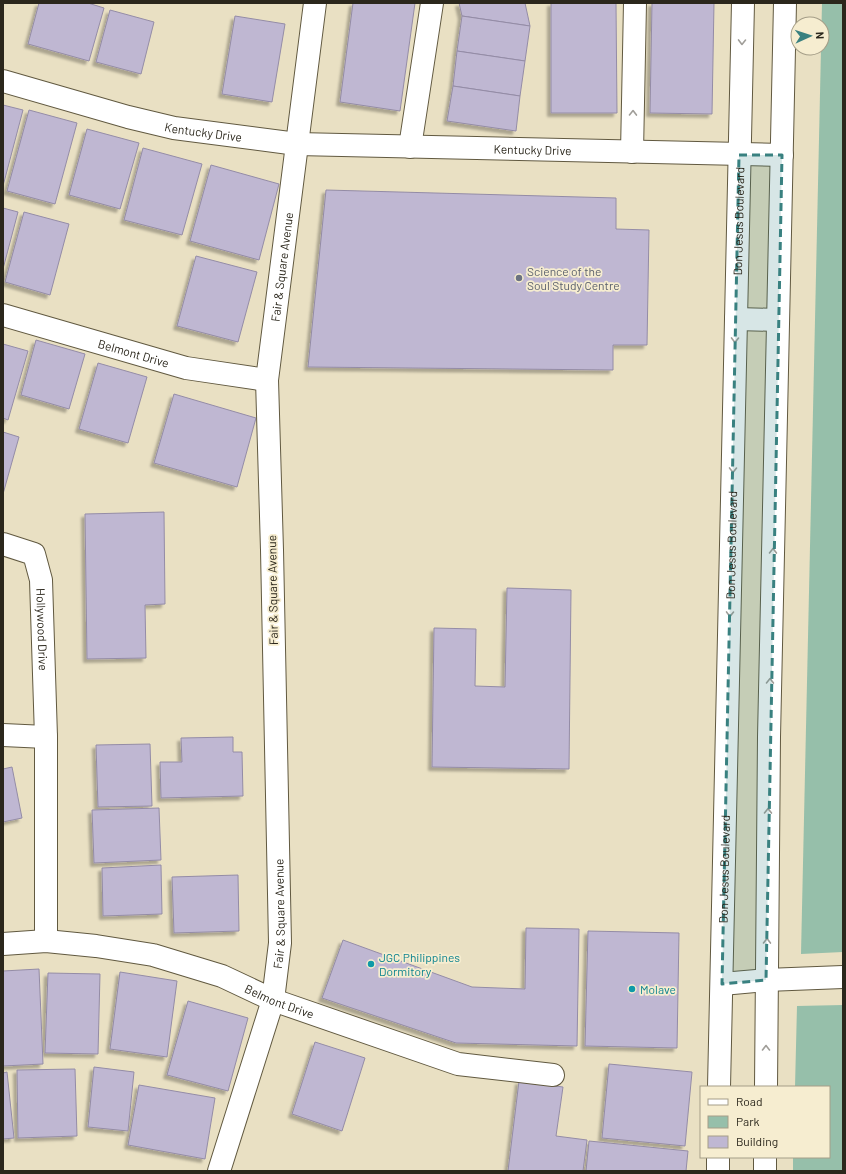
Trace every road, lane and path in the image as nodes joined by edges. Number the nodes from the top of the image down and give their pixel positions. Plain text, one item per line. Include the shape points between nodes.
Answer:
1 (315, 3) edge
2 (432, 3) edge
3 (635, 3) edge
4 (742, 3) edge
5 (785, 3) edge
6 (3, 81) edge
7 (297, 144) junction
8 (410, 147) junction
9 (632, 152) junction
10 (739, 155) junction
11 (782, 155) junction
12 (3, 315) edge
13 (736, 319) junction
14 (778, 320) junction
15 (266, 380) junction
16 (3, 544) edge
17 (3, 735) edge
18 (46, 737) junction
19 (46, 941) junction
20 (3, 944) edge
21 (843, 977) edge
22 (766, 980) junction
23 (722, 984) junction
24 (273, 1000) junction
25 (553, 1075) dead end
26 (719, 1086) edge
27 (766, 1086) edge
28 (718, 1158) edge
29 (765, 1158) edge
30 (219, 1171) edge
31 (718, 1171) edge
32 (765, 1171) edge

1 - 7 street, Fair & Square Avenue
2 - 8 street
9 -> 3 street
4 -> 10 street, Don Jesus Boulevard
5 - 11 street
6 - 7 street, Kentucky Drive via 174,128
7 - 8 street, Kentucky Drive
7 - 15 street, Fair & Square Avenue
8 - 9 street, Kentucky Drive
9 - 10 street, Kentucky Drive
10 - 11 street, Kentucky Drive
10 - 13 street, Don Jesus Boulevard
11 - 14 street
12 - 15 street, Belmont Drive via 186,368
13 - 14 street
13 -> 23 street, Don Jesus Boulevard
22 -> 14 street
15 - 24 street, Fair & Square Avenue via 280,943
16 - 18 street, Hollywood Drive via 34,554 40,580
17 - 18 street
18 - 19 street, Hollywood Drive
19 - 20 street, Belmont Drive
19 - 24 street, Belmont Drive via 153,955 222,976
21 - 22 street
22 - 23 street
27 -> 22 street
23 - 26 street, Don Jesus Boulevard
24 - 25 street, Belmont Drive via 458,1064
24 - 30 street, Fair & Square Avenue
28 - 31 street
29 - 32 street

